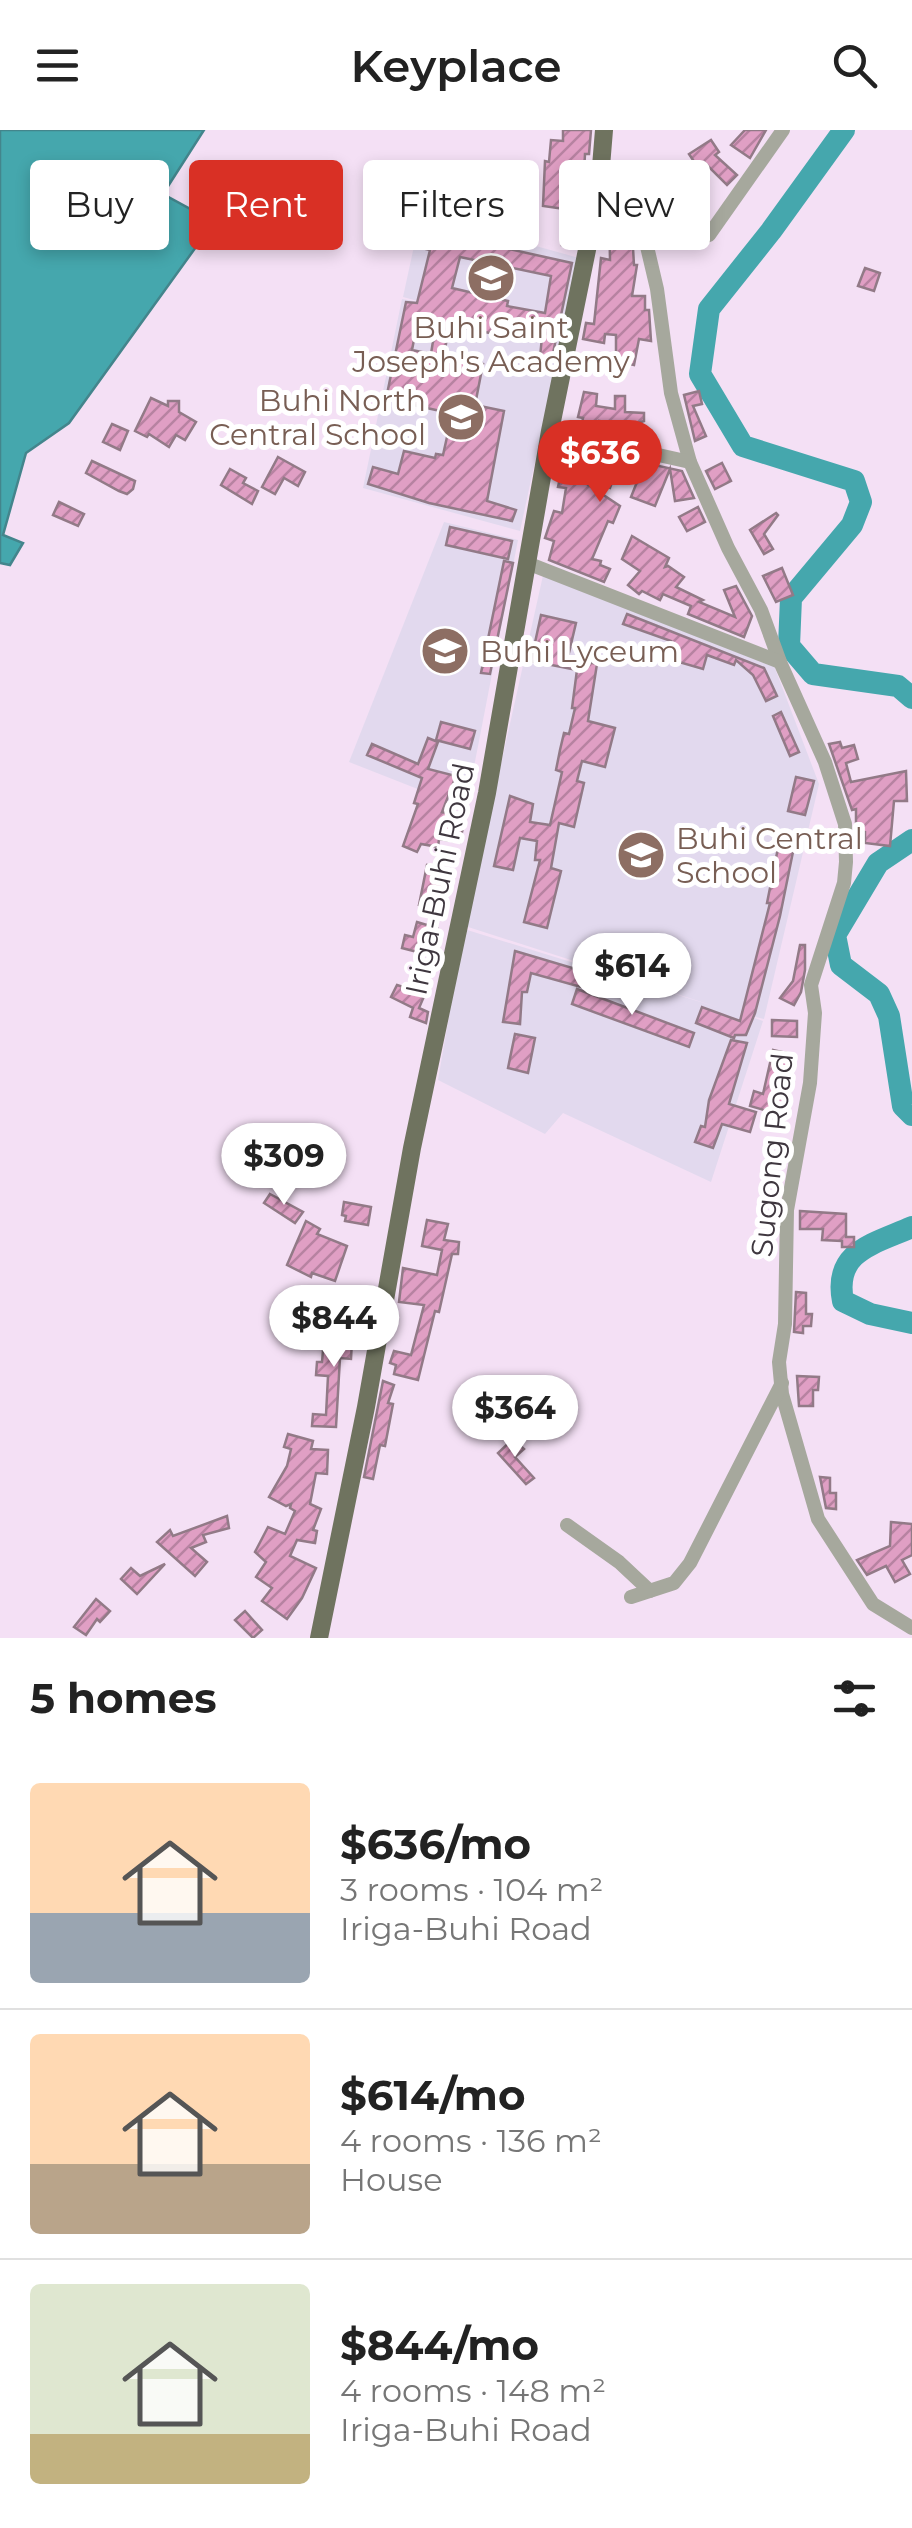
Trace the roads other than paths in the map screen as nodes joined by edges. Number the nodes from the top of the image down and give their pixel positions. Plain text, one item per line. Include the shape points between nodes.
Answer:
1 (604, 130) edge
2 (783, 130) edge
3 (602, 160) edge
4 (710, 234) edge
5 (585, 250) edge
6 (648, 250) edge
7 (550, 431) junction
8 (690, 462) junction
9 (527, 563) junction
10 (780, 662) junction
11 (782, 1382) junction
12 (567, 1525) dead end
13 (650, 1591) junction
14 (631, 1597) dead end
15 (912, 1628) edge
16 (319, 1638) edge

1 - 3 main road, Iriga-Buhi Road
2 - 4 street
5 - 7 main road, Iriga-Buhi Road
6 - 8 street, Sugong Road via 671,392
7 - 8 street
7 - 9 main road, Iriga-Buhi Road
8 - 10 street, Sugong Road
9 - 10 street
9 - 16 main road, Iriga-Buhi Road
10 - 11 street, Sugong Road via 825,762 846,842 844,883 811,986 810,1082 788,1210
11 - 13 street via 690,1563 674,1584
11 - 15 street, Sugong Road via 818,1519 874,1604
12 - 13 street
13 - 14 street

